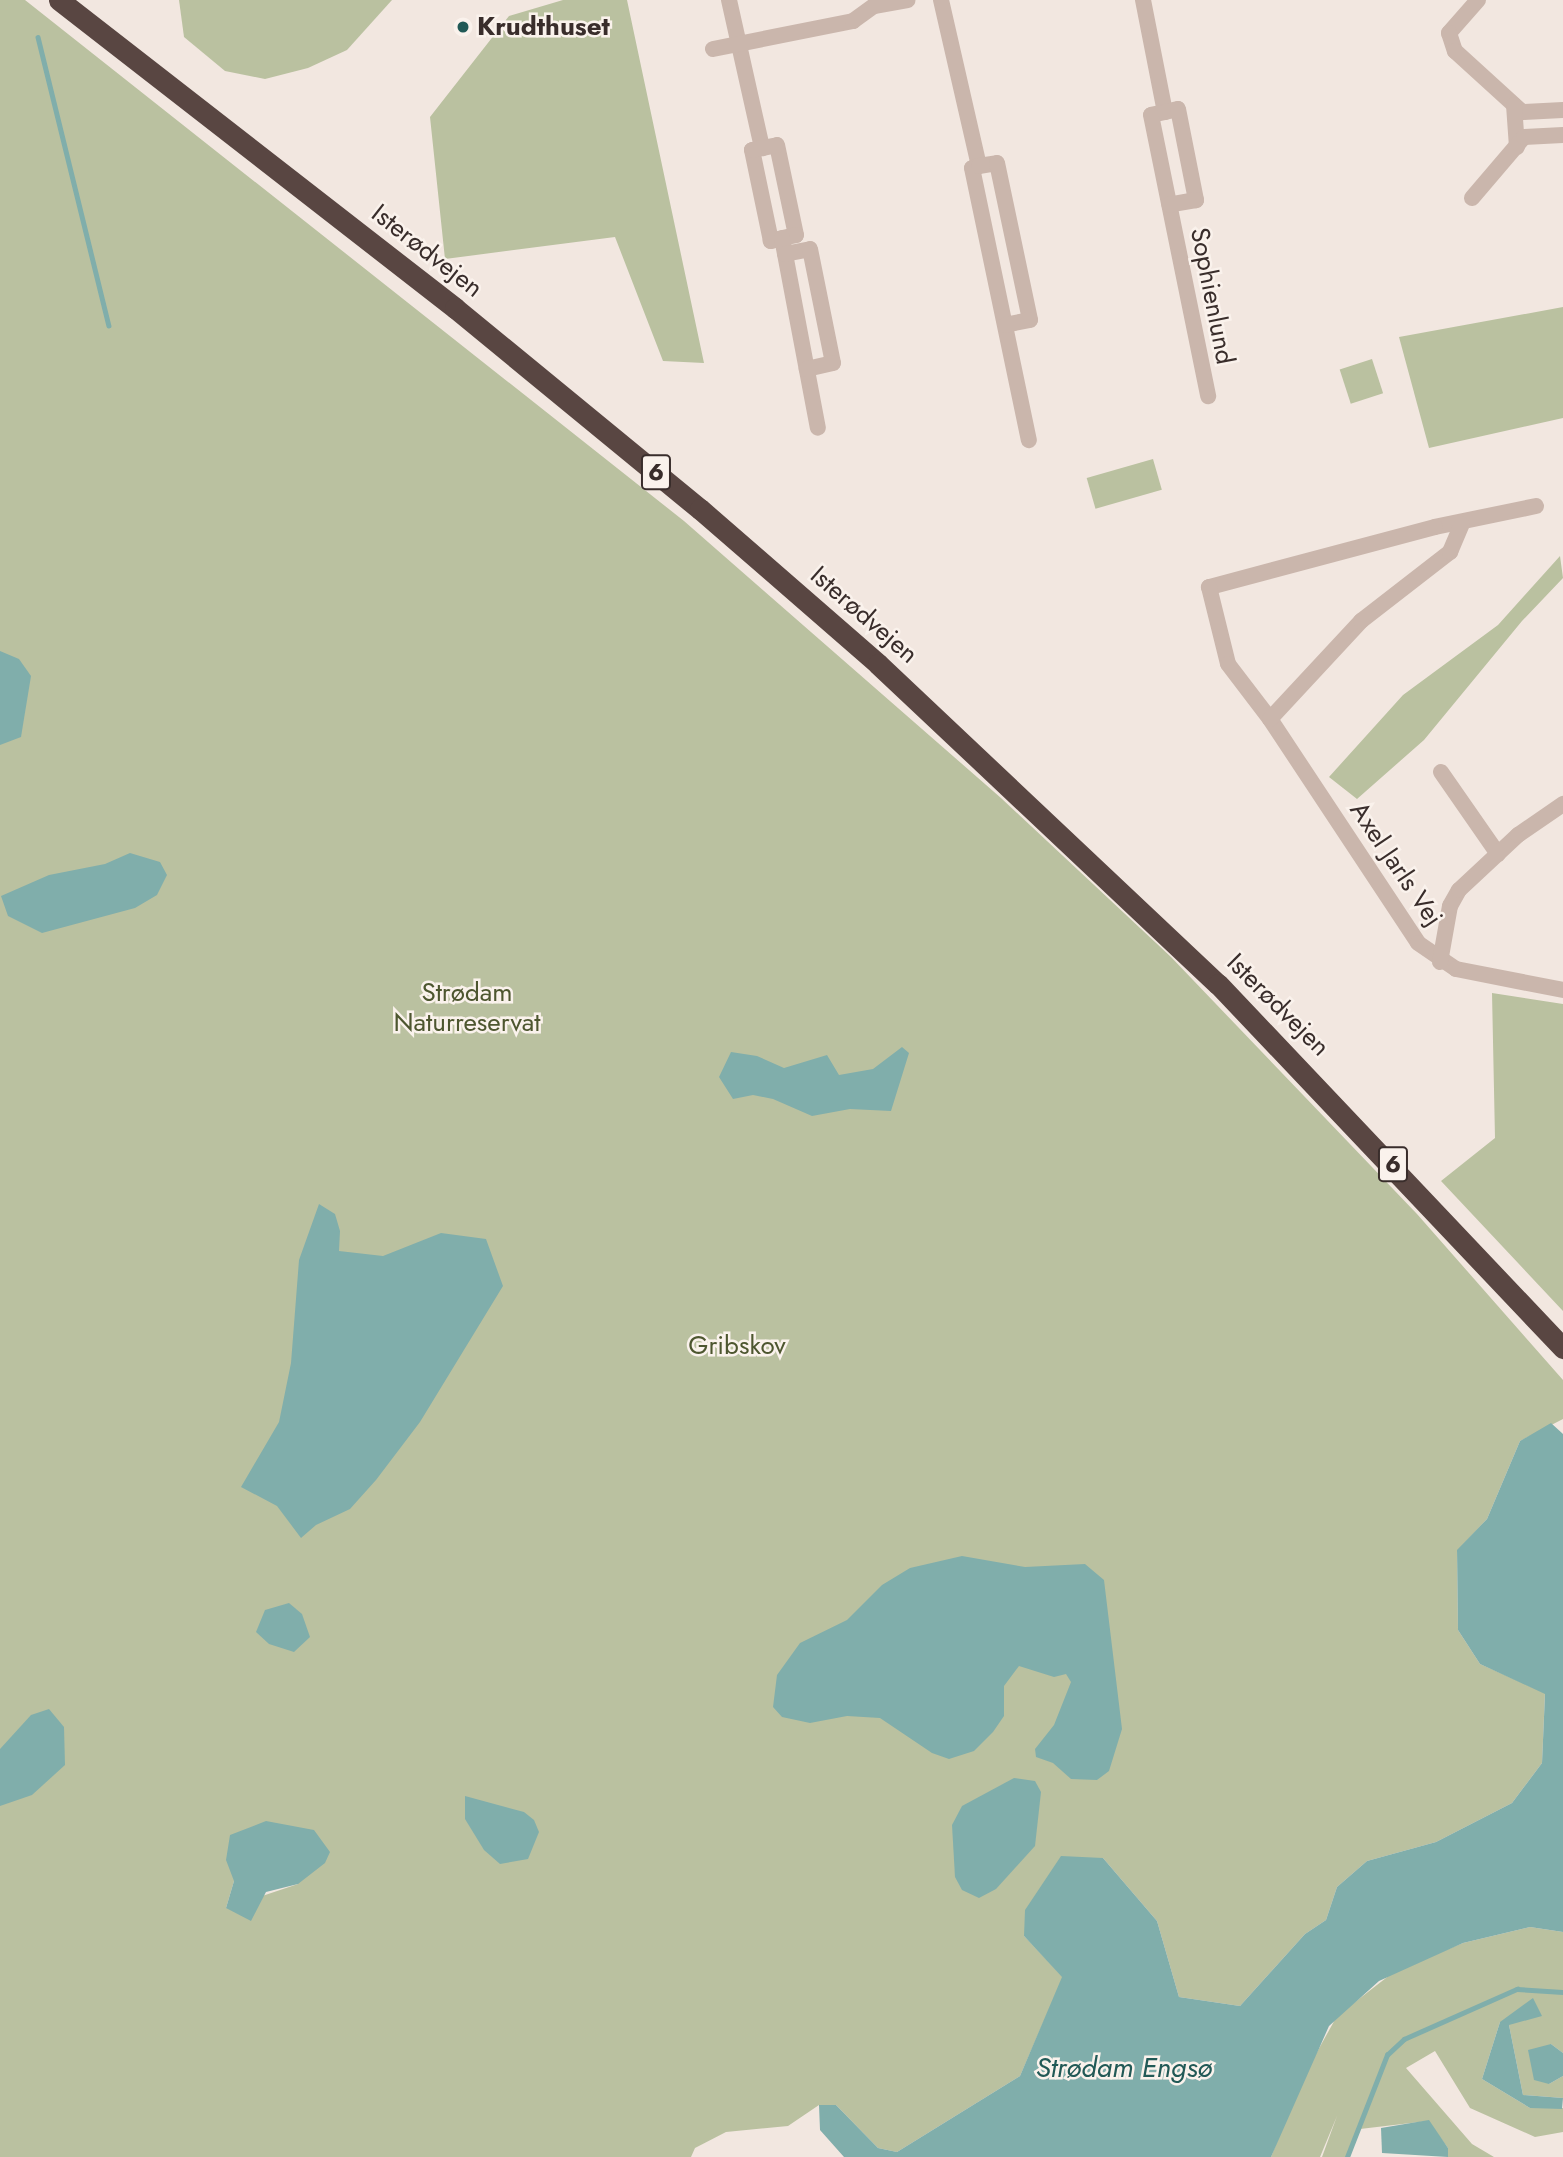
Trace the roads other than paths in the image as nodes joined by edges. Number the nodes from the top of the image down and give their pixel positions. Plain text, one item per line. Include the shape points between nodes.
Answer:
1 (59, 0) edge
2 (729, 0) edge
3 (907, 0) edge
4 (941, 0) edge
5 (1143, 0) edge
6 (1478, 0) edge
7 (738, 43) junction
8 (713, 49) dead end
9 (1514, 105) junction
10 (1563, 110) edge
11 (1165, 112) junction
12 (1563, 135) edge
13 (1517, 146) junction
14 (762, 148) junction
15 (979, 166) junction
16 (1472, 198) dead end
17 (1169, 205) junction
18 (783, 246) junction
19 (1005, 325) junction
20 (807, 369) junction
21 (1208, 396) dead end
22 (818, 428) dead end
23 (1029, 440) dead end
24 (1536, 506) dead end
25 (1462, 524) junction
26 (1270, 719) junction
27 (1441, 772) dead end
28 (1563, 804) edge
29 (1498, 853) junction
30 (1440, 961) junction
31 (1563, 990) edge
32 (1563, 1348) edge

1 - 32 highway, Isterødvejen / 6 via 466,317 700,509 878,664 1256,1023
2 - 7 street
3 - 7 street via 874,6 853,21
4 - 15 street
5 - 11 street
6 - 9 street via 1449,33 1455,51
7 - 8 street
7 - 14 street
9 - 10 street via 1522,112
9 - 13 street
11 - 17 street, Sophienlund via 1151,115
11 - 17 street, Sophienlund via 1178,109 1196,200
12 - 13 street via 1524,137
13 - 16 street
14 - 18 street via 752,150 771,241
14 - 18 street via 777,145 796,236
15 - 19 street via 972,168
15 - 19 street via 997,163 1030,320
17 - 21 street, Sophienlund
18 - 20 street
18 - 20 street via 810,249 833,363
19 - 23 street
20 - 22 street
24 - 25 street, Axel Jarls Vej
25 - 26 street via 1450,552 1361,621
25 - 26 street, Axel Jarls Vej via 1209,587 1228,664
26 - 30 street, Axel Jarls Vej via 1418,943
27 - 29 street
28 - 29 street
29 - 30 street via 1459,890 1450,906
30 - 31 street, Axel Jarls Vej via 1456,969

